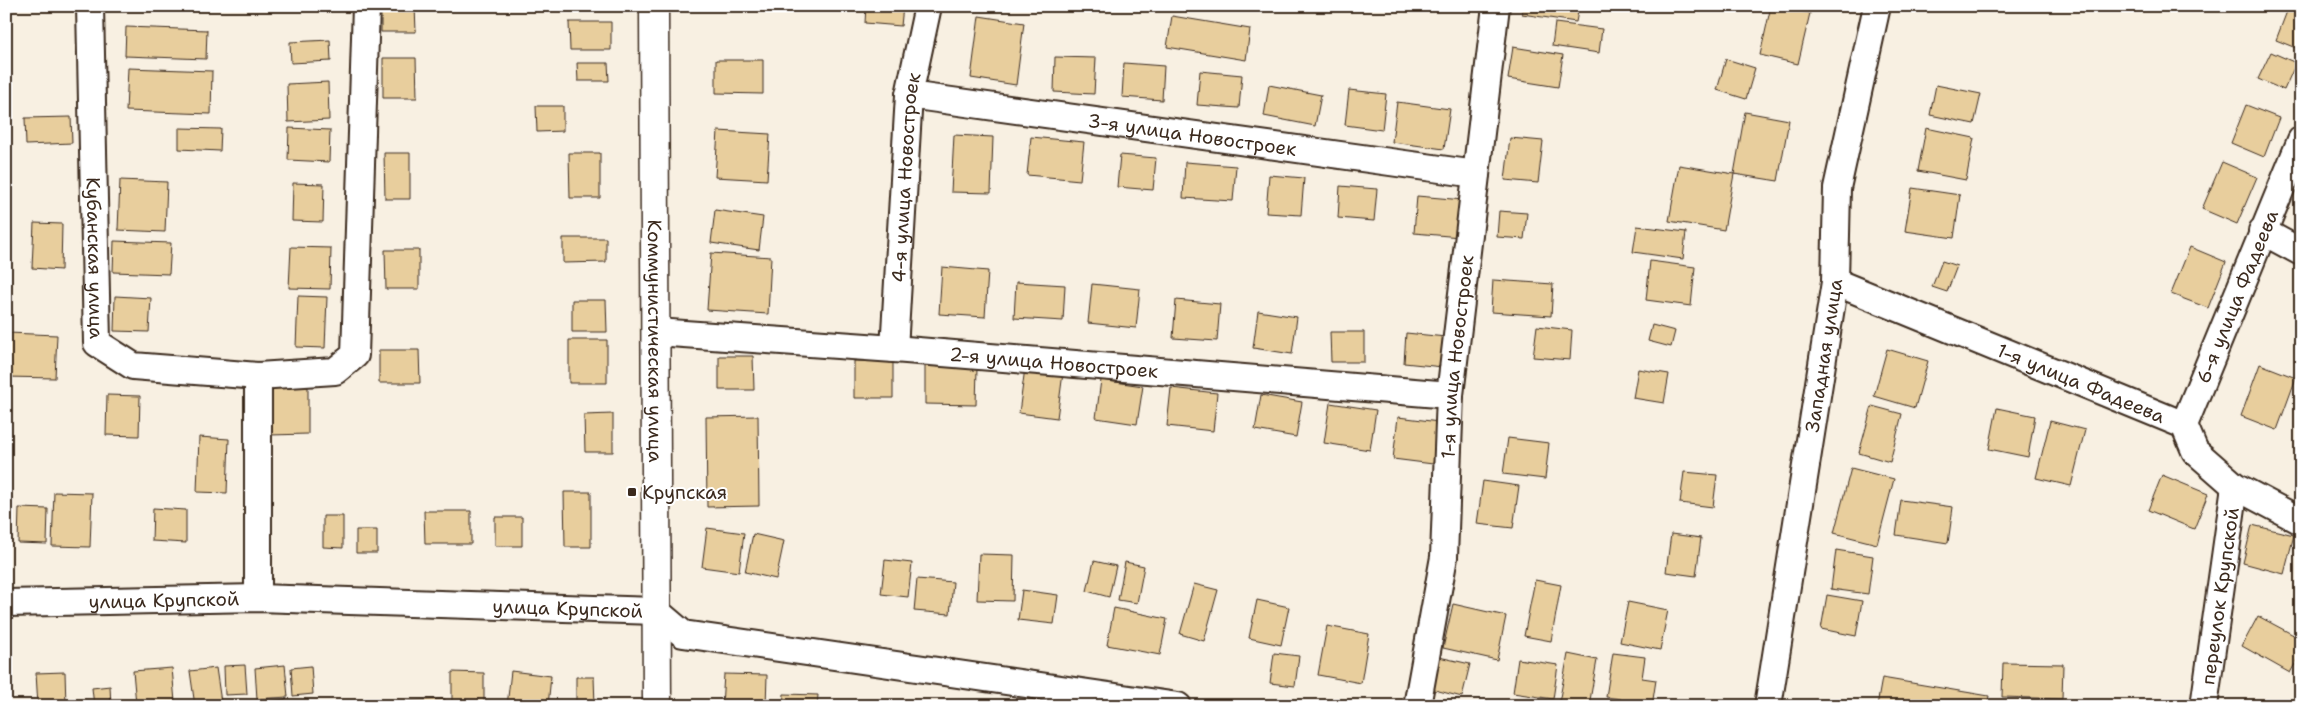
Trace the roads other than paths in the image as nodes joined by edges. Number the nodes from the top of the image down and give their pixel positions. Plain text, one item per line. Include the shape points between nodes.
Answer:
1 (90, 6) edge
2 (366, 6) edge
3 (654, 6) edge
4 (928, 6) edge
5 (1496, 6) edge
6 (1877, 6) edge
7 (909, 94) junction
8 (2301, 140) edge
9 (1476, 174) junction
10 (2262, 231) junction
11 (2301, 252) edge
12 (1835, 282) junction
13 (656, 332) junction
14 (894, 349) junction
15 (258, 376) junction
16 (1450, 395) junction
17 (2184, 425) junction
18 (2235, 486) junction
19 (2301, 520) edge
20 (258, 598) junction
21 (6, 603) edge
22 (656, 610) junction
23 (657, 706) edge
24 (1178, 706) edge
25 (1417, 706) edge
26 (1768, 706) edge
27 (2204, 706) edge

1 - 15 street, Кубанская улица via 97,343 132,366
2 - 15 street, Кубанская улица via 355,355 335,371
3 - 13 main road, Коммунистическая улица
4 - 7 street, 4-я улица Новостроек
5 - 9 street, 1-я улица Новостроек
6 - 12 street, Западная улица via 1837,188
7 - 9 street, 3-я улица Новостроек
7 - 14 street, 4-я улица Новостроек
8 - 10 street, 6-я улица Фадеева
9 - 16 street, 1-я улица Новостроек
10 - 11 street
10 - 17 street, 6-я улица Фадеева
12 - 17 street, 1-я улица Фадеева
12 - 26 street, Западная улица
13 - 14 street, 2-я улица Новостроек
13 - 22 main road, Коммунистическая улица
14 - 16 street, 2-я улица Новостроек
15 - 20 street
16 - 25 street, 1-я улица Новостроек via 1444,557
17 - 18 street, 1-я улица Фадеева via 2194,451
18 - 19 street, 1-я улица Фадеева
18 - 27 street, переулок Крупской
20 - 21 street, улица Крупской
20 - 22 street, улица Крупской
22 - 23 main road, Коммунистическая улица
22 - 24 street, улица Крупской via 683,634

